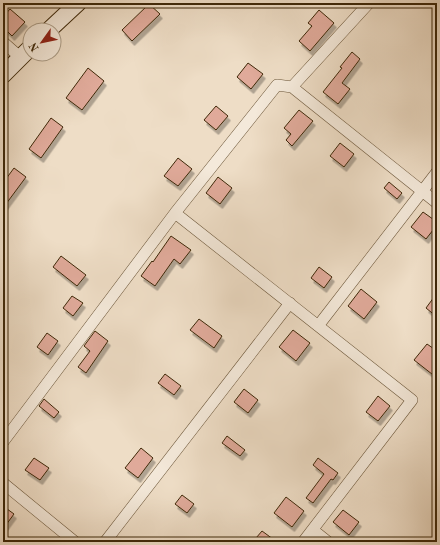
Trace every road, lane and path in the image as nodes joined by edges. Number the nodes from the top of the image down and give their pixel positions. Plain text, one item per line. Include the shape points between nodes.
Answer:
1 (78, 3) edge
2 (369, 3) edge
3 (58, 22) edge
4 (3, 42) edge
5 (22, 52) edge
6 (22, 56) edge
7 (3, 75) edge
8 (292, 87) junction
9 (437, 172) edge
10 (423, 191) junction
11 (437, 203) edge
12 (175, 213) junction
13 (290, 303) junction
14 (318, 326) junction
15 (3, 442) edge
16 (3, 483) edge
17 (312, 530) junction
18 (74, 542) edge
19 (105, 542) edge
20 (303, 542) edge
21 (328, 542) edge

1 - 3 street
2 - 8 street
4 - 5 street
6 - 7 street
8 - 10 street
8 - 12 street via 277,85
9 - 10 street
10 - 11 street
10 - 14 street
12 - 13 street
12 - 15 street
13 - 14 street
13 - 19 street
14 - 17 street via 412,400
16 - 18 street
17 - 20 street
17 - 21 street

